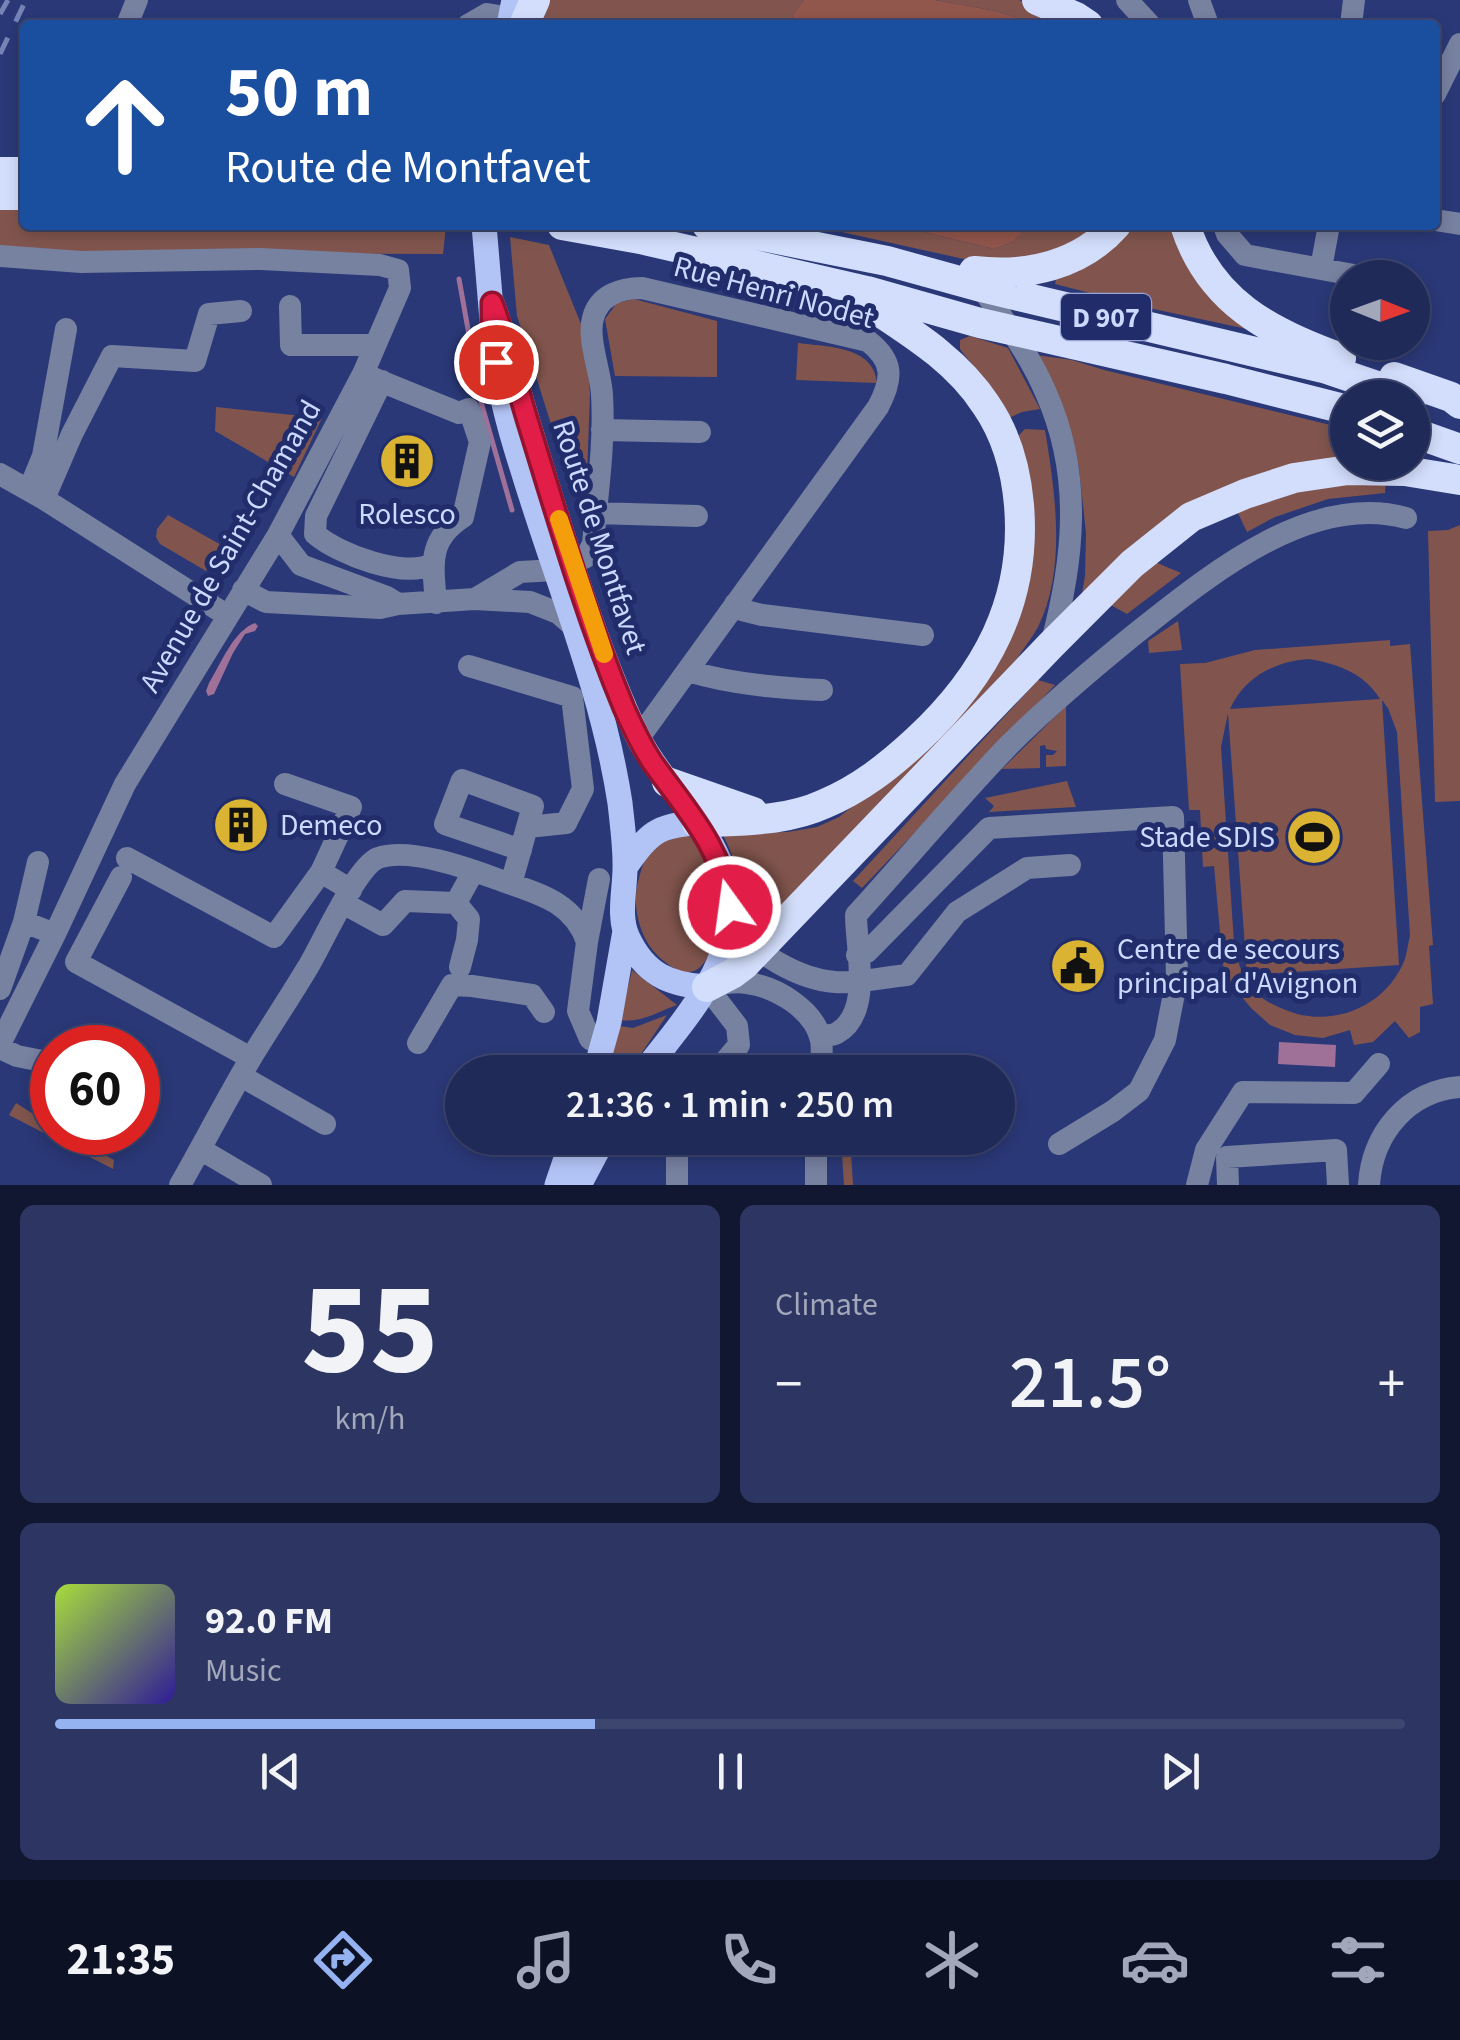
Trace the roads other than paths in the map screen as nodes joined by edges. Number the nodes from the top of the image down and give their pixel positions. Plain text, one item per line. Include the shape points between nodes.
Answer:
1 (536, 0) edge
2 (1038, 0) edge
3 (1069, 0) edge
4 (1127, 0) edge
5 (514, 17) edge
6 (477, 20) edge
7 (1081, 20) edge
8 (1098, 20) edge
9 (1145, 20) edge
10 (1460, 44) edge
11 (1440, 84) edge
12 (485, 230) edge
13 (590, 230) edge
14 (732, 230) edge
15 (1112, 230) edge
16 (1188, 230) edge
17 (1226, 230) edge
18 (1327, 230) edge
19 (0, 256) edge
20 (886, 261) junction
21 (1321, 268) junction
22 (1330, 270) edge
23 (840, 285) junction
24 (981, 287) junction
25 (492, 303) junction
26 (290, 306) dead end
27 (241, 311) dead end
28 (66, 330) dead end
29 (1010, 330) junction
30 (375, 345) junction
31 (372, 378) junction
32 (1359, 380) edge
33 (1430, 404) edge
34 (1460, 404) edge
35 (1330, 405) edge
36 (1460, 413) edge
37 (602, 430) junction
38 (700, 432) dead end
39 (1430, 438) edge
40 (1460, 449) edge
41 (0, 474) edge
42 (1460, 480) edge
43 (37, 494) junction
44 (596, 513) junction
45 (697, 516) dead end
46 (1406, 518) dead end
47 (544, 534) junction
48 (278, 535) junction
49 (432, 564) junction
50 (564, 567) junction
51 (520, 572) junction
52 (243, 590) junction
53 (475, 599) junction
54 (530, 602) junction
55 (436, 603) junction
56 (398, 604) junction
57 (735, 604) junction
58 (228, 616) junction
59 (573, 626) junction
60 (924, 635) dead end
61 (1051, 645) junction
62 (469, 666) dead end
63 (688, 671) junction
64 (822, 690) dead end
65 (638, 739) junction
66 (667, 782) junction
67 (284, 784) dead end
68 (770, 818) junction
69 (697, 823) junction
70 (38, 862) dead end
71 (1070, 865) dead end
72 (626, 866) junction
73 (321, 872) junction
74 (473, 872) junction
75 (599, 879) junction
76 (511, 884) junction
77 (347, 897) junction
78 (552, 899) junction
79 (456, 903) junction
80 (797, 909) junction
81 (24, 922) junction
82 (729, 928) junction
83 (625, 932) junction
84 (55, 934) junction
85 (587, 942) junction
86 (757, 950) junction
87 (858, 954) junction
88 (460, 967) dead end
89 (795, 970) junction
90 (860, 980) junction
91 (706, 987) junction
92 (0, 990) edge
93 (544, 1012) dead end
94 (820, 1036) junction
95 (418, 1043) dead end
96 (0, 1046) edge
97 (603, 1046) junction
98 (600, 1055) edge
99 (656, 1055) edge
100 (730, 1055) edge
101 (820, 1055) edge
102 (30, 1059) edge
103 (1379, 1064) dead end
104 (246, 1067) junction
105 (1460, 1088) edge
106 (324, 1124) dead end
107 (1059, 1144) dead end
108 (200, 1149) junction
109 (567, 1155) edge
110 (595, 1155) edge
111 (677, 1155) edge
112 (816, 1155) edge
113 (180, 1185) edge
114 (261, 1185) edge
115 (557, 1185) edge
116 (579, 1185) edge
117 (677, 1185) edge
118 (816, 1185) edge
119 (1197, 1185) edge
120 (1228, 1185) edge
121 (1338, 1185) edge
122 (1369, 1185) edge

1 - 5 highway
2 - 7 highway
3 - 8 highway
4 - 9 street
5 - 6 street via 487,14
10 - 11 street
12 - 25 main road, Route de Montfavet
13 - 23 highway, D 907
14 - 20 highway, D 907
15 - 20 highway via 1084,252 1019,273
16 - 34 highway via 1212,279 1259,321
17 - 21 street via 1245,255
18 - 21 street
19 - 30 street, Avenue de Saint-Chamand via 380,265 398,270 400,288
20 - 24 highway, D 907
21 - 22 street
23 - 29 highway, D 907
23 - 68 highway via 936,350 984,402 1014,469 1018,564 985,660 927,730 858,787 801,813
24 - 29 street
24 - 32 highway, D 907
25 - 47 main road, Route de Montfavet via 501,390
25 - 50 main road, Route de Montfavet
26 - 30 street via 291,345
27 - 43 street via 210,314 195,361 112,356
28 - 43 street
29 - 35 highway, D 907
29 - 61 street via 1046,393 1066,455 1071,546
30 - 31 street, Avenue de Saint-Chamand
31 - 48 street, Avenue de Saint-Chamand
31 - 49 street via 459,413 469,409 480,442 463,517 445,528
31 - 49 street via 316,516 315,534 392,569
33 - 36 highway, D 907
37 - 38 street
37 - 44 street, Rue Henri Nodet
37 - 57 street, Rue Henri Nodet via 592,319 617,291 642,288 868,341 879,350 890,376 886,392
39 - 40 highway
41 - 43 street
42 - 61 highway via 1348,470 1246,494 1192,517 1132,564
43 - 58 street
44 - 45 street
44 - 50 street, Rue Henri Nodet via 590,552
46 - 87 street via 1368,513 1316,521 1200,582 998,757 856,915
47 - 50 main road, Route de Montfavet
47 - 51 street
48 - 52 street, Avenue de Saint-Chamand
48 - 56 street via 302,565
49 - 55 street
50 - 51 street
50 - 54 street, Rue Henri Nodet
50 - 59 main road, Route de Montfavet
50 - 65 main road, Route de Montfavet
51 - 53 street
52 - 56 street via 266,602
52 - 58 street, Avenue de Saint-Chamand
53 - 54 street
53 - 55 street
54 - 59 street
55 - 56 street
57 - 60 street via 762,615
57 - 63 street, Rue Henri Nodet
58 - 84 street, Avenue de Saint-Chamand via 125,784
59 - 72 main road, Route de Montfavet via 608,736
61 - 80 highway
62 - 76 street via 572,697 583,788 566,824 524,838
63 - 64 street
63 - 65 street, Rue Henri Nodet
65 - 66 main road, Route de Montfavet
66 - 68 highway
66 - 69 main road, Route de Montfavet
67 - 73 street via 351,807
68 - 69 highway
69 - 72 main road via 657,830
69 - 82 main road via 727,886
70 - 81 street
71 - 90 street via 1027,868 957,912 907,975
72 - 75 street
72 - 83 main road
73 - 77 street
73 - 104 street via 274,936 124,868 76,962
74 - 76 street
74 - 77 street via 424,857 387,856 363,870
74 - 79 street
75 - 78 street
75 - 85 street
76 - 78 street
77 - 79 street via 383,926 405,901
77 - 104 street
78 - 85 street via 582,927
79 - 88 street via 469,919
80 - 86 highway
80 - 89 street via 786,946
81 - 84 street
81 - 92 street
82 - 86 street
82 - 91 main road
83 - 91 main road via 656,974
83 - 97 main road
84 - 96 street, Avenue de Saint-Chamand
85 - 97 street via 578,1011 590,1038
86 - 89 street
86 - 91 highway
87 - 90 street
87 - 107 street via 989,828 1173,818 1177,978 1165,1040 1138,1091
89 - 90 street via 835,982
90 - 94 street via 860,1002 850,1020 837,1033
91 - 94 street via 730,982 769,989 802,1010
91 - 99 main road
91 - 100 street via 736,1026 739,1045
93 - 95 street via 532,996 452,985
94 - 101 street
96 - 102 street
97 - 98 main road
103 - 119 street via 1354,1093 1243,1092 1206,1150
104 - 106 street
104 - 108 street
105 - 122 street via 1428,1094 1397,1114 1378,1144
108 - 113 street
108 - 114 street
109 - 115 main road
110 - 116 main road
111 - 117 street
112 - 118 street
120 - 121 street via 1227,1157 1336,1150

